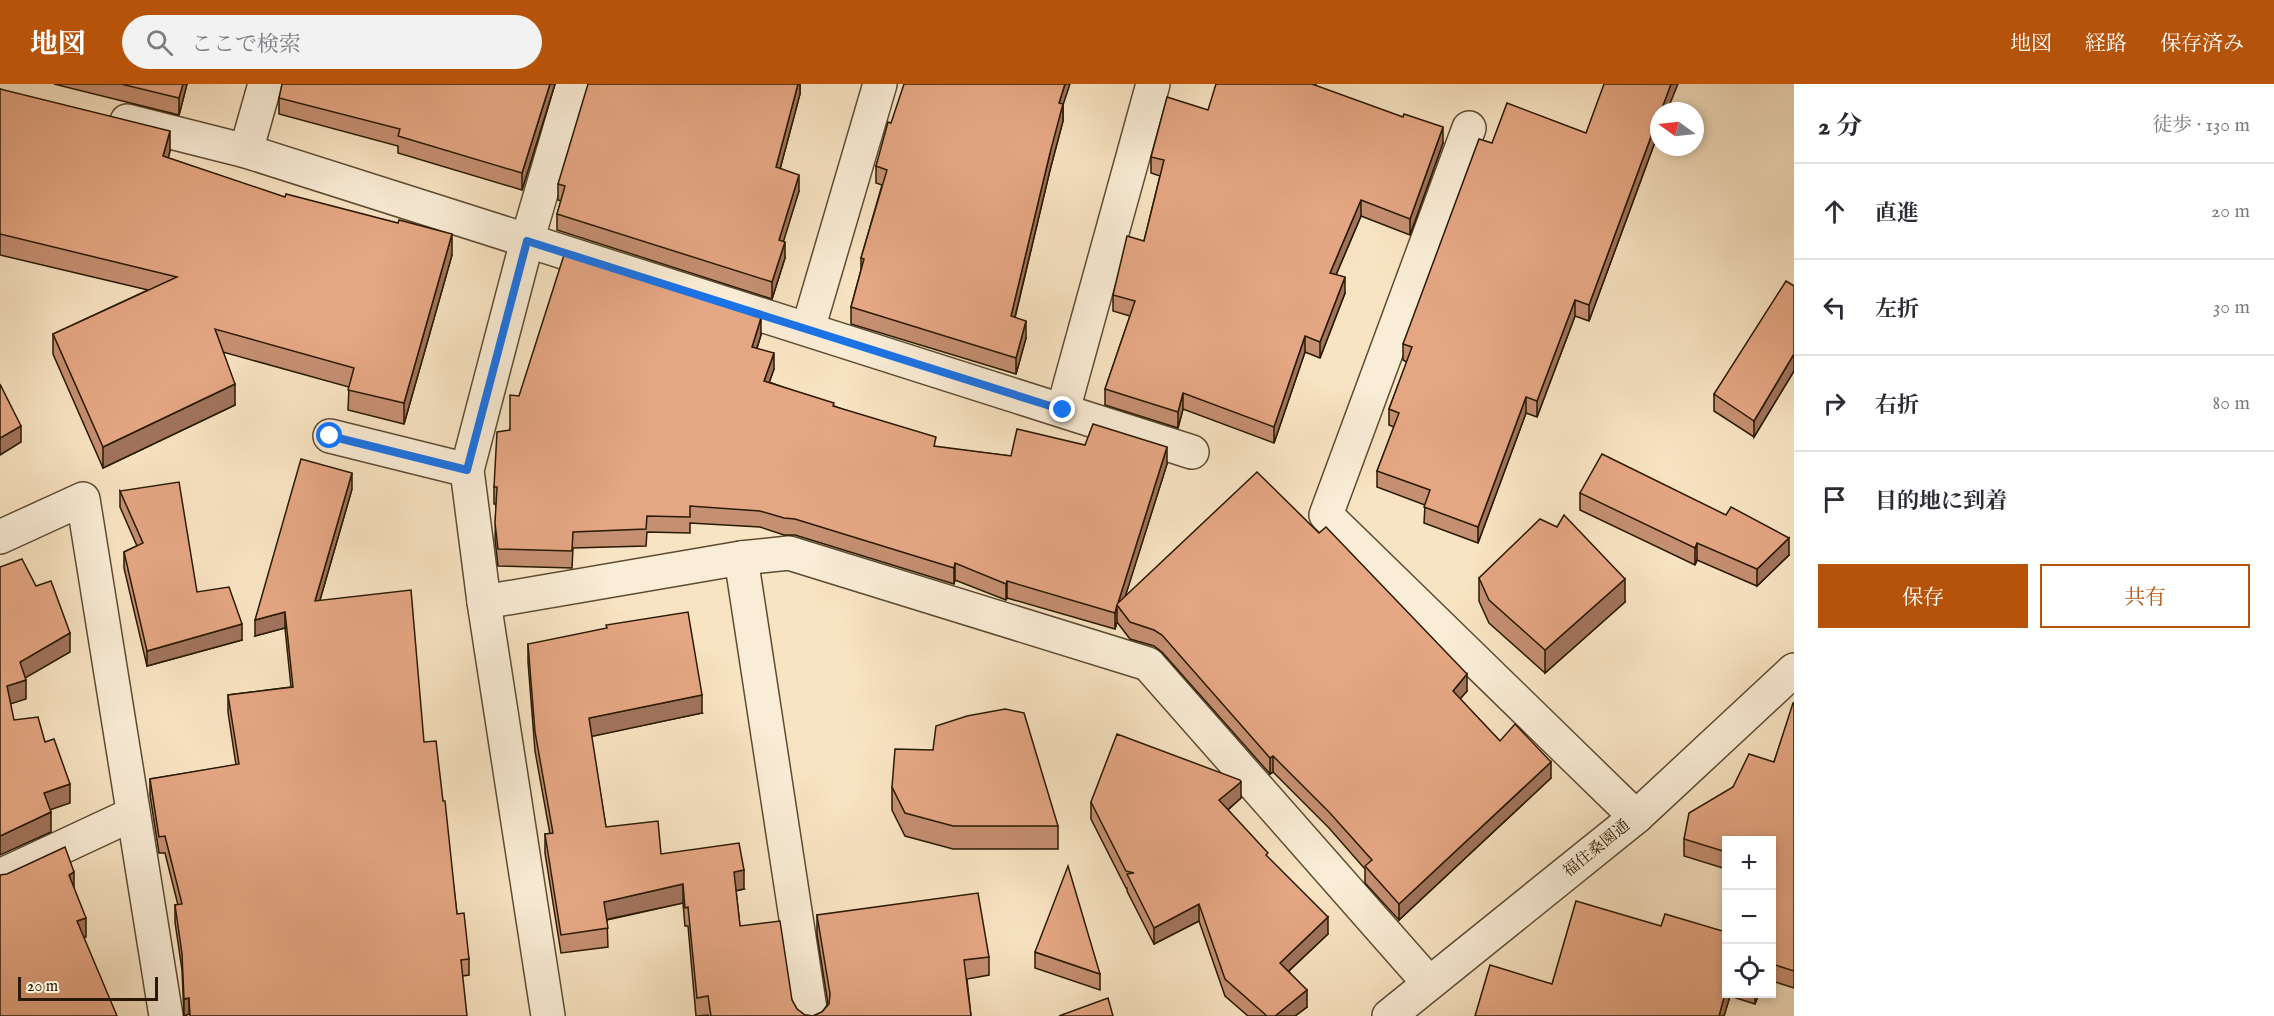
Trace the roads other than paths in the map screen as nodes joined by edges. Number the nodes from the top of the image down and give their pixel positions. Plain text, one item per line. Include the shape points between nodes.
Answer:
1 (265, 84) edge
2 (573, 84) edge
3 (880, 84) edge
4 (1153, 84) edge
5 (101, 115) edge
6 (1468, 128) dead end
7 (246, 151) junction
8 (527, 241) junction
9 (808, 329) junction
10 (1063, 410) junction
11 (330, 436) dead end
12 (1192, 452) dead end
13 (467, 470) junction
14 (0, 537) edge
15 (741, 558) junction
16 (484, 602) junction
17 (1794, 670) edge
18 (133, 814) junction
19 (1636, 817) junction
20 (0, 876) edge
21 (1429, 983) junction
22 (166, 1016) edge
23 (548, 1016) edge
24 (811, 1016) edge
25 (1389, 1016) edge

1 - 7 street
2 - 8 street
3 - 9 street
4 - 10 street
5 - 7 street
6 - 19 street via 1326,515
7 - 8 street
8 - 9 street
8 - 13 street
9 - 10 street
10 - 12 street
11 - 13 street
13 - 16 street
14 - 18 street via 83,499
15 - 16 street
15 - 21 street via 789,553 1148,664
15 - 24 street
16 - 23 street
17 - 19 street, 福住桑園通
18 - 20 street
18 - 22 street
19 - 21 street, 福住桑園通
21 - 25 street, 福住桑園通

